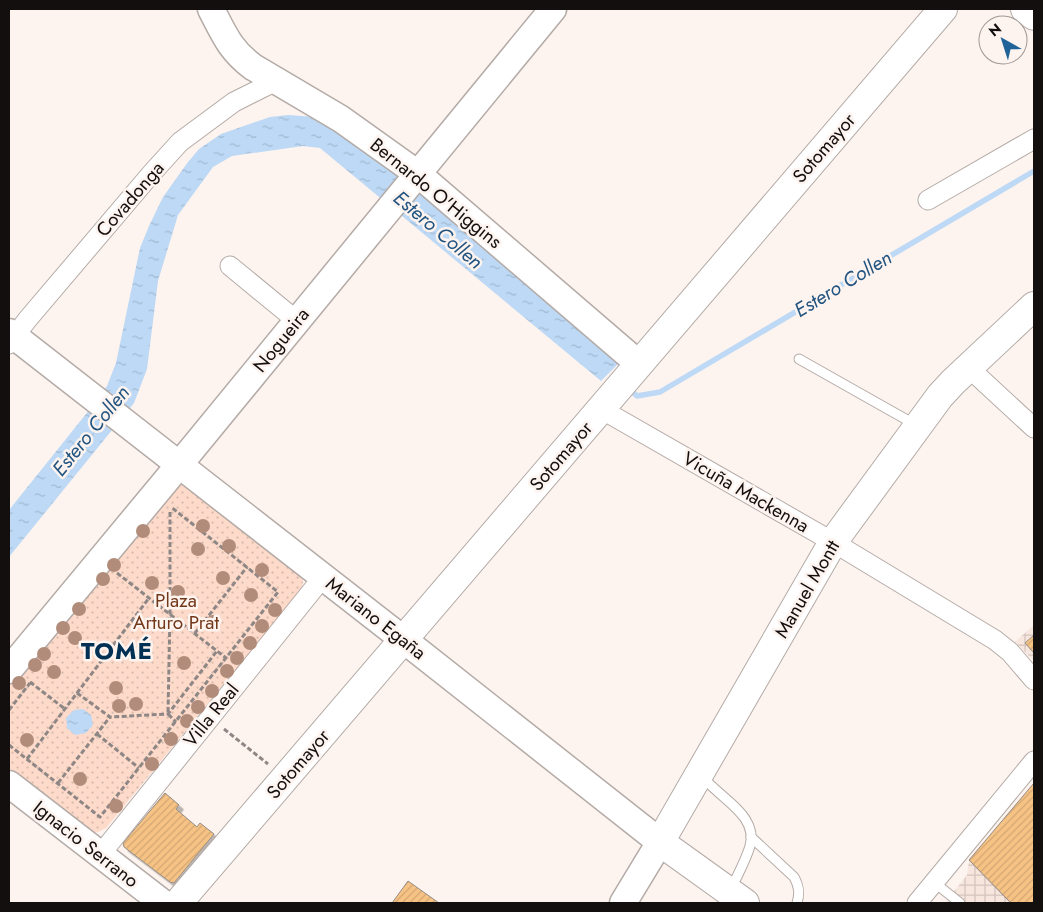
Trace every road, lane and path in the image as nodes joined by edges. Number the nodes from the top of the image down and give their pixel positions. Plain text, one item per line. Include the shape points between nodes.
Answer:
1 (211, 9) edge
2 (553, 9) edge
3 (943, 9) edge
4 (1025, 9) edge
5 (1034, 16) edge
6 (276, 81) junction
7 (1034, 139) edge
8 (414, 178) junction
9 (928, 200) dead end
10 (230, 266) dead end
11 (1034, 306) edge
12 (297, 321) junction
13 (11, 337) edge
14 (799, 359) dead end
15 (636, 368) junction
16 (968, 368) junction
17 (608, 401) junction
18 (919, 426) junction
19 (1034, 428) edge
20 (179, 465) junction
21 (170, 506) junction
22 (164, 514) dead end
23 (833, 542) junction
24 (247, 567) junction
25 (117, 573) dead end
26 (323, 576) junction
27 (149, 598) junction
28 (170, 614) junction
29 (195, 633) junction
30 (404, 640) junction
31 (217, 651) junction
32 (226, 658) junction
33 (9, 670) edge
34 (1034, 680) edge
35 (77, 693) junction
36 (9, 710) edge
37 (65, 710) junction
38 (168, 714) junction
39 (110, 716) junction
40 (210, 717) junction
41 (176, 721) junction
42 (96, 734) junction
43 (195, 736) junction
44 (9, 745) edge
45 (27, 759) junction
46 (1034, 761) edge
47 (139, 768) junction
48 (699, 774) junction
49 (286, 778) junction
50 (58, 783) junction
51 (9, 784) edge
52 (751, 837) junction
53 (660, 842) junction
54 (100, 855) junction
55 (935, 883) junction
56 (737, 898) edge
57 (163, 903) edge
58 (178, 903) edge
59 (623, 903) edge
60 (797, 903) edge
61 (918, 903) edge
62 (959, 903) edge

1 - 6 main road, Bernardo O'Higgins via 226,38 242,59
2 - 8 main road, Nogueira
3 - 15 main road, Sotomayor
4 - 5 main road
6 - 8 main road, Bernardo O'Higgins via 340,119
6 - 13 street, Covadonga via 234,102 180,142
7 - 9 street
8 - 12 main road, Nogueira
8 - 15 main road, Bernardo O'Higgins
10 - 12 street
11 - 16 main road, Manuel Montt
12 - 20 main road, Nogueira
13 - 20 main road, Mariano Egaña
14 - 18 lane
15 - 17 main road, Sotomayor
16 - 18 main road, Manuel Montt via 940,396
16 - 19 street
17 - 23 street, Vicuña Mackenna
17 - 30 main road, Sotomayor
18 - 23 main road, Manuel Montt
20 - 26 main road, Mariano Egaña
20 - 33 main road, Nogueira
21 - 22 path
21 - 24 path
21 - 28 path
23 - 34 street, Vicuña Mackenna via 995,640
23 - 48 main road, Manuel Montt
24 - 29 path
24 - 32 path via 278,592
25 - 27 path
26 - 30 main road, Mariano Egaña
26 - 40 street, Villa Real
27 - 28 path
27 - 35 path
28 - 29 path
28 - 38 path
29 - 31 path
30 - 49 main road, Sotomayor
30 - 53 main road, Mariano Egaña
31 - 32 path
31 - 38 path
32 - 41 path
35 - 37 path
35 - 39 path
36 - 37 path via 30,682
37 - 45 path
38 - 39 path
38 - 41 path
39 - 42 path
40 - 43 street, Villa Real
40 - 49 path
41 - 43 path
41 - 47 path
42 - 47 path
42 - 50 path
43 - 54 street, Villa Real
44 - 45 path
45 - 50 path
46 - 55 street
47 - 50 path via 100,817
48 - 52 lane via 744,815
48 - 53 main road, Manuel Montt
49 - 58 main road, Sotomayor
51 - 54 main road, Ignacio Serrano
52 - 56 lane
52 - 60 lane via 794,876 799,890
53 - 56 main road, Mariano Egaña
53 - 59 main road, Manuel Montt
54 - 57 main road, Ignacio Serrano
55 - 61 street
55 - 62 lane

